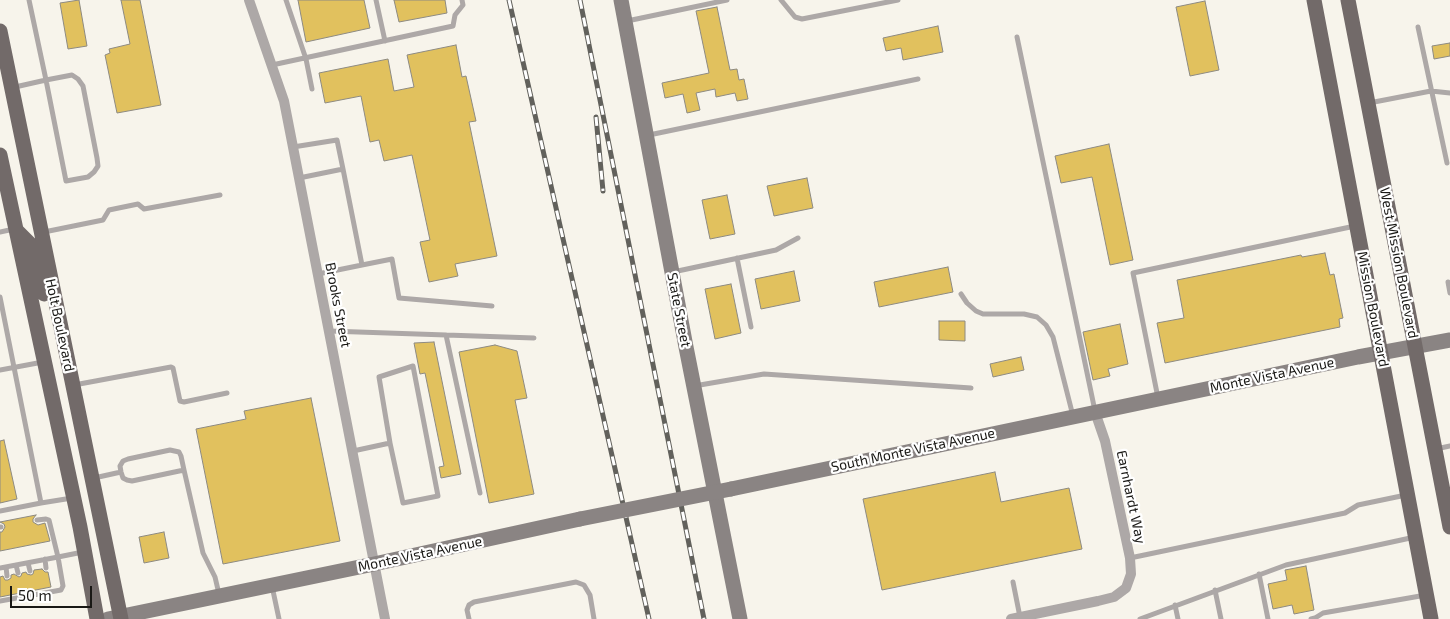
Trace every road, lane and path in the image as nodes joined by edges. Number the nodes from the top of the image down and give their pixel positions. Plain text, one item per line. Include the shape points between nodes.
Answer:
1 (29, 0) edge
2 (249, 0) edge
3 (286, 0) edge
4 (376, 0) edge
5 (462, 0) edge
6 (620, 0) edge
7 (727, 0) edge
8 (782, 0) edge
9 (898, 0) edge
10 (1314, 0) edge
11 (1348, 0) edge
12 (624, 21) junction
13 (1418, 26) dead end
14 (0, 31) edge
15 (1017, 37) dead end
16 (385, 41) junction
17 (306, 59) junction
18 (272, 65) junction
19 (918, 79) dead end
20 (46, 80) junction
21 (6, 85) edge
22 (312, 89) dead end
23 (1431, 91) junction
24 (1450, 93) edge
25 (1368, 104) junction
26 (646, 135) junction
27 (293, 147) junction
28 (0, 155) edge
29 (1447, 163) dead end
30 (343, 170) junction
31 (299, 178) junction
32 (220, 194) dead end
33 (1357, 226) junction
34 (15, 228) junction
35 (0, 232) edge
36 (42, 232) junction
37 (798, 238) dead end
38 (737, 258) junction
39 (362, 265) junction
40 (672, 272) junction
41 (318, 274) junction
42 (1448, 282) dead end
43 (1450, 293) edge
44 (961, 294) dead end
45 (0, 296) edge
46 (492, 306) dead end
47 (751, 326) dead end
48 (329, 331) junction
49 (446, 335) junction
50 (534, 338) dead end
51 (1450, 340) edge
52 (63, 342) junction
53 (1415, 346) junction
54 (1381, 352) junction
55 (44, 362) junction
56 (14, 367) junction
57 (0, 370) edge
58 (73, 385) junction
59 (694, 386) junction
60 (971, 388) dead end
61 (226, 393) dead end
62 (1158, 399) junction
63 (1095, 412) junction
64 (1073, 417) junction
65 (390, 443) junction
66 (1450, 446) edge
67 (1435, 449) junction
68 (352, 451) junction
69 (184, 470) junction
70 (121, 472) junction
71 (92, 478) junction
72 (731, 488) joint
73 (480, 493) dead end
74 (1408, 495) junction
75 (73, 498) junction
76 (41, 503) junction
77 (0, 511) edge
78 (37, 520) dead end
79 (1450, 527) edge
80 (1415, 537) junction
81 (84, 552) junction
82 (58, 557) junction
83 (1130, 558) junction
84 (45, 559) junction
85 (28, 562) junction
86 (374, 564) junction
87 (16, 565) junction
88 (3, 568) edge
89 (46, 568) dead end
90 (30, 571) dead end
91 (18, 574) dead end
92 (1259, 574) junction
93 (7, 576) dead end
94 (1013, 582) dead end
95 (272, 585) junction
96 (1215, 590) junction
97 (1426, 595) junction
98 (220, 596) junction
99 (0, 600) edge
100 (1174, 606) junction
101 (155, 614) edge
102 (117, 618) edge
103 (1016, 618) edge
104 (97, 619) edge
105 (279, 619) edge
106 (385, 619) edge
107 (469, 619) edge
108 (594, 619) edge
109 (740, 619) edge
110 (1140, 619) edge
111 (1178, 619) edge
112 (1221, 619) edge
113 (1268, 619) edge
114 (1311, 619) edge
115 (1430, 619) edge

1 - 20 lane
2 - 18 street, Brooks Street
3 - 17 lane
4 - 16 lane
5 - 16 lane via 463,5 455,15 453,26
6 - 12 main road, State Street
7 - 12 lane
8 - 9 lane via 795,17 802,19
10 - 33 main road, Mission Boulevard
11 - 25 main road, West Mission Boulevard
12 - 26 main road, State Street
13 - 23 lane
14 - 21 main road, Holt Boulevard
15 - 63 lane
16 - 17 lane
17 - 18 lane
17 - 22 lane
18 - 27 street, Brooks Street via 284,101
19 - 26 lane
20 - 20 lane via 66,180 88,177 98,166 83,86 72,75
20 - 21 lane
21 - 36 main road, Holt Boulevard
23 - 24 lane
23 - 25 lane
23 - 29 lane
25 - 53 main road, West Mission Boulevard
26 - 40 main road, State Street
27 - 30 lane via 337,140
27 - 31 street, Brooks Street
28 - 34 main road, Holt Boulevard via 8,207
30 - 31 lane
30 - 39 lane
31 - 41 street, Brooks Street
32 - 36 lane via 144,209 138,204 109,210 103,220
33 - 54 main road, Mission Boulevard
33 - 62 lane via 1133,273
34 - 35 lane
34 - 52 main road via 33,248 49,311
34 - 55 main road, Holt Boulevard
36 - 52 main road, Holt Boulevard
37 - 38 lane via 776,250
38 - 40 lane
38 - 47 lane
39 - 41 lane
39 - 46 lane via 392,259 399,298
40 - 59 main road, State Street
41 - 48 street, Brooks Street
42 - 43 lane
44 - 64 lane via 967,303 983,314 1024,314 1037,317 1046,325 1053,337
45 - 56 lane
48 - 49 lane
48 - 68 street, Brooks Street
49 - 50 lane
49 - 73 lane
51 - 53 main road, Monte Vista Avenue
52 - 58 main road, Holt Boulevard
53 - 54 main road, Monte Vista Avenue
53 - 67 main road, West Mission Boulevard
54 - 62 main road, Monte Vista Avenue
54 - 74 main road, Mission Boulevard
55 - 56 lane
55 - 75 main road, Holt Boulevard
56 - 57 lane
56 - 76 lane
58 - 61 lane via 171,366 180,401
58 - 71 main road, Holt Boulevard
59 - 60 lane via 764,374
59 - 109 main road, State Street
62 - 63 main road, Monte Vista Avenue
63 - 64 main road, South Monte Vista Avenue
63 - 83 street, Earnhardt Way via 1105,441
64 - 72 main road, South Monte Vista Avenue
65 - 65 lane via 403,503 438,496 412,366 379,378
65 - 68 lane
66 - 67 lane
67 - 79 main road, West Mission Boulevard
68 - 86 street, Brooks Street
69 - 70 lane via 132,481 123,478
69 - 70 lane via 181,456 174,450 122,461
69 - 98 lane via 203,553
70 - 71 lane
71 - 102 main road, Holt Boulevard
72 - 86 main road, Monte Vista Avenue, bridge
74 - 80 main road, Mission Boulevard
74 - 83 lane via 1358,505 1346,513
75 - 76 lane
75 - 81 main road, Holt Boulevard
76 - 77 lane
78 - 82 lane via 49,520
80 - 92 lane via 1286,565
80 - 97 main road, Mission Boulevard
81 - 82 lane
81 - 104 main road, Holt Boulevard
82 - 84 lane
82 - 99 lane via 61,590 50,589
83 - 103 street, Earnhardt Way via 1131,574 1126,588 1114,597
84 - 85 lane
84 - 89 lane
85 - 87 lane
85 - 90 lane
86 - 95 main road, Monte Vista Avenue
86 - 106 street, Brooks Street
87 - 88 lane
87 - 91 lane
88 - 93 lane
92 - 96 lane
92 - 113 lane
94 - 103 lane
95 - 98 main road, Monte Vista Avenue
95 - 105 lane
96 - 100 lane
96 - 112 lane
97 - 114 lane via 1323,612
97 - 115 main road, Mission Boulevard
98 - 101 main road, Monte Vista Avenue
100 - 110 lane
100 - 111 lane
101 - 102 main road, Monte Vista Avenue
107 - 108 lane via 467,610 474,602 576,582 584,585 590,594

